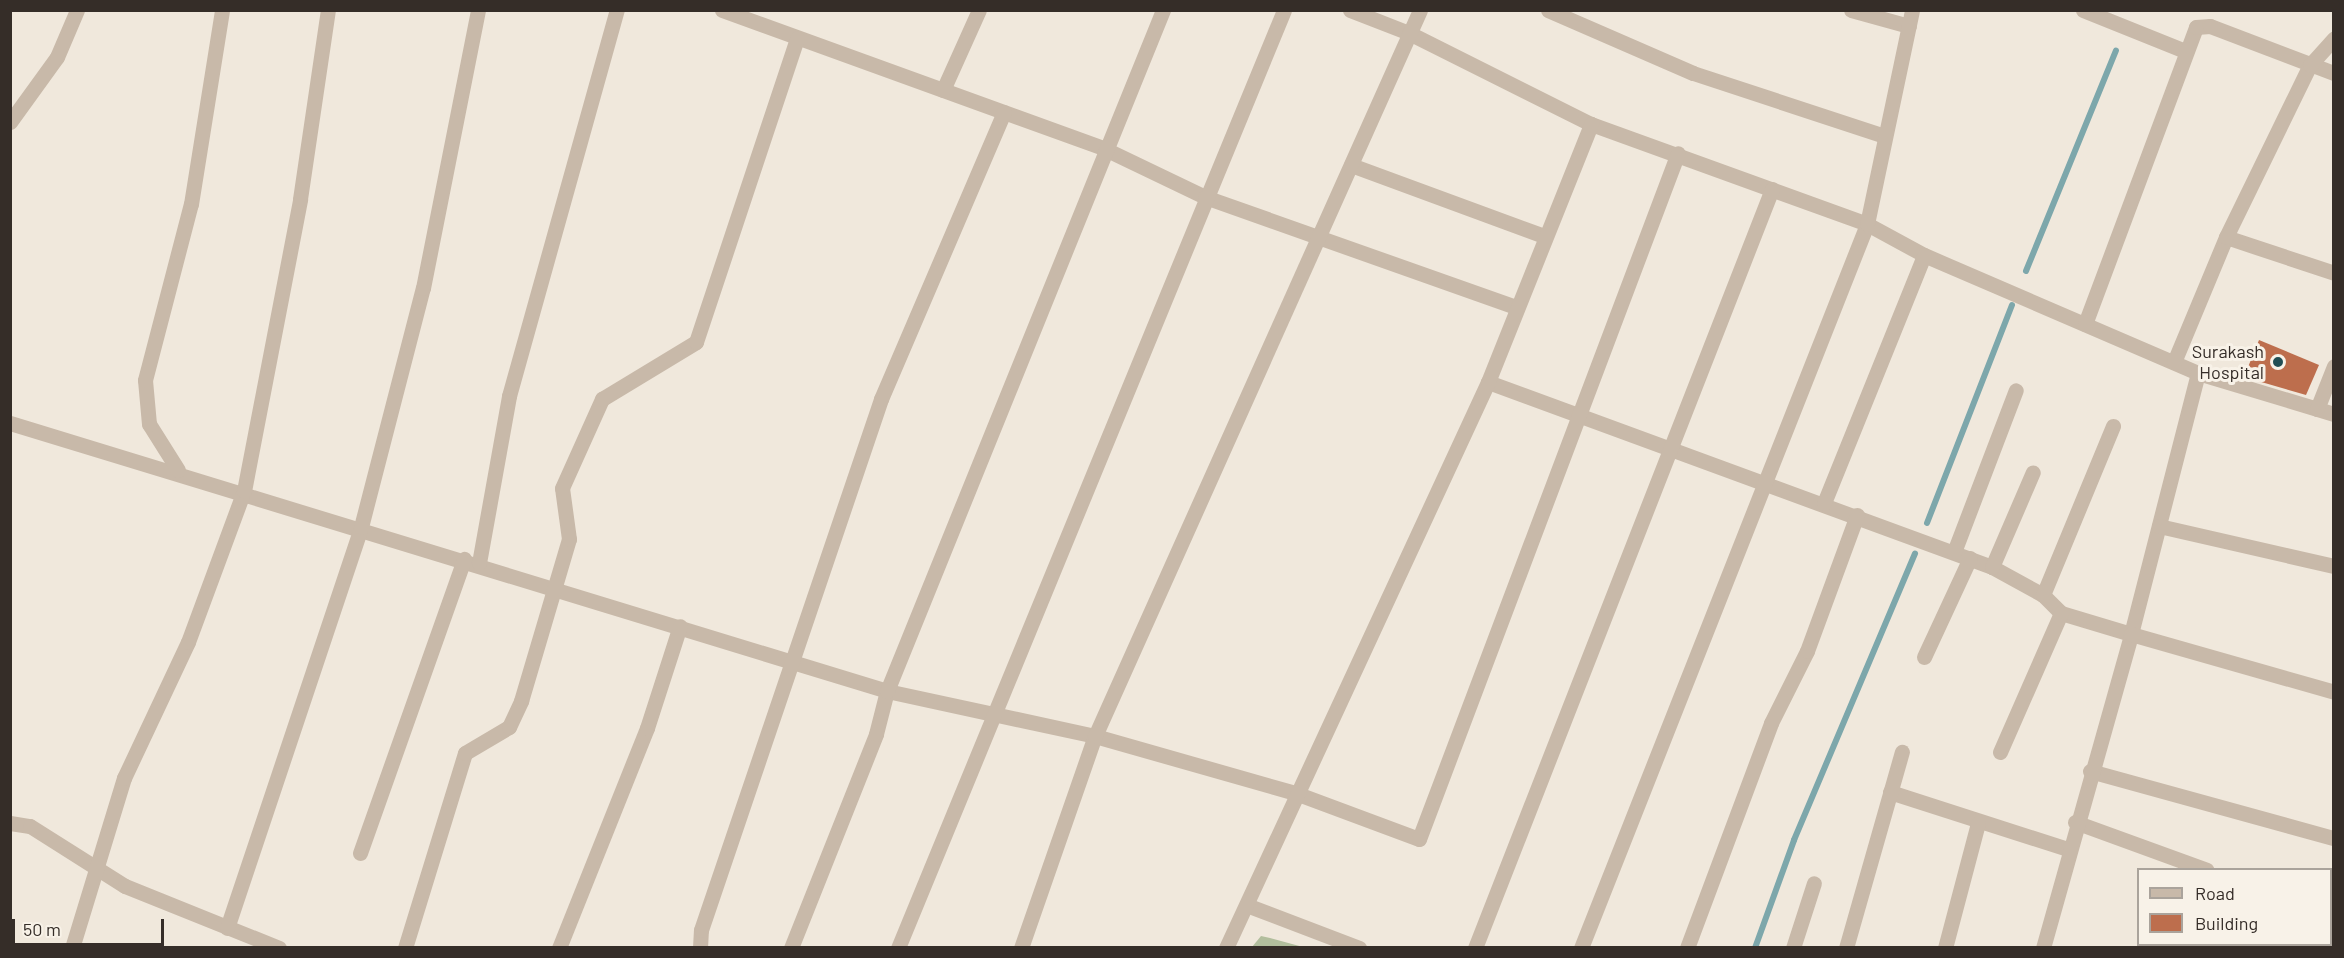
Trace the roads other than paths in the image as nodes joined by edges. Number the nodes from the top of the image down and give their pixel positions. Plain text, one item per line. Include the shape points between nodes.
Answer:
1 (77, 10) edge
2 (222, 10) edge
3 (328, 10) edge
4 (478, 10) edge
5 (617, 10) edge
6 (722, 10) edge
7 (979, 10) edge
8 (1162, 10) edge
9 (1284, 10) edge
10 (1350, 10) edge
11 (1420, 10) edge
12 (1548, 10) edge
13 (1851, 10) edge
14 (2083, 10) edge
15 (1910, 18) edge
16 (1409, 33) junction
17 (797, 38) junction
18 (2334, 38) edge
19 (2185, 51) junction
20 (2310, 65) junction
21 (2334, 73) edge
22 (943, 90) junction
23 (17, 104) edge
24 (1004, 112) junction
25 (10, 122) edge
26 (1591, 124) junction
27 (1885, 136) junction
28 (1105, 149) junction
29 (1678, 153) junction
30 (1351, 165) junction
31 (1772, 189) junction
32 (1205, 197) junction
33 (1867, 224) junction
34 (1320, 236) junction
35 (1544, 236) junction
36 (2226, 237) junction
37 (1924, 255) junction
38 (2334, 273) edge
39 (1516, 307) junction
40 (2085, 324) junction
41 (2174, 362) junction
42 (2334, 366) edge
43 (2198, 373) junction
44 (1488, 382) junction
45 (2016, 390) dead end
46 (2317, 409) junction
47 (2334, 414) edge
48 (1582, 415) junction
49 (10, 423) edge
50 (2113, 426) dead end
51 (1673, 448) junction
52 (178, 470) junction
53 (2033, 472) dead end
54 (1765, 480) junction
55 (244, 491) junction
56 (1824, 503) junction
57 (1857, 515) junction
58 (2159, 526) junction
59 (361, 527) junction
60 (1954, 552) junction
61 (1970, 558) junction
62 (464, 559) junction
63 (479, 563) junction
64 (2334, 566) edge
65 (1992, 567) junction
66 (558, 588) junction
67 (2043, 595) junction
68 (2061, 613) junction
69 (680, 626) junction
70 (2131, 634) junction
71 (1924, 657) dead end
72 (795, 662) junction
73 (887, 691) junction
74 (2334, 692) edge
75 (994, 714) junction
76 (1095, 736) junction
77 (1902, 752) dead end
78 (2000, 752) dead end
79 (2090, 771) junction
80 (1890, 792) junction
81 (1298, 794) junction
82 (2074, 822) junction
83 (10, 823) edge
84 (1978, 823) junction
85 (2334, 838) edge
86 (2068, 849) junction
87 (360, 853) dead end
88 (2173, 864) edge
89 (96, 868) junction
90 (2196, 868) edge
91 (1814, 883) dead end
92 (1249, 906) junction
93 (227, 928) junction
94 (72, 948) edge
95 (279, 948) edge
96 (405, 948) edge
97 (559, 948) edge
98 (700, 948) edge
99 (791, 948) edge
100 (898, 948) edge
101 (1021, 948) edge
102 (1226, 948) edge
103 (1359, 948) edge
104 (1475, 948) edge
105 (1581, 948) edge
106 (1687, 948) edge
107 (1793, 948) edge
108 (1846, 948) edge
109 (1945, 948) edge
110 (2043, 948) edge

1 - 23 street via 57,57
2 - 52 street via 191,204 145,380 149,424
3 - 55 street via 300,199
4 - 59 street via 423,288
5 - 63 street via 510,396
6 - 17 street
7 - 22 street
8 - 28 street
9 - 32 street
10 - 16 street
11 - 16 street
12 - 27 street via 1693,73
13 - 15 street
14 - 19 street
15 - 27 street
16 - 26 street
16 - 30 street
17 - 22 street
17 - 66 street via 696,342 602,399 566,478 562,488 569,539
18 - 20 street
19 - 20 street via 2196,27 2210,26
19 - 40 street
20 - 21 street
20 - 36 street
22 - 24 street
23 - 25 street
24 - 28 street
24 - 72 street via 881,399
26 - 29 street
26 - 35 street
27 - 33 street
28 - 32 street
28 - 73 street
29 - 31 street
29 - 48 street
30 - 34 street
30 - 35 street
31 - 33 street
31 - 51 street
32 - 34 street
32 - 75 street
33 - 37 street
33 - 54 street
34 - 39 street
34 - 76 street
35 - 39 street
36 - 38 street
36 - 41 street
37 - 40 street
37 - 56 street
39 - 44 street
40 - 41 street
41 - 43 street
42 - 46 street
43 - 46 street
43 - 58 street
44 - 48 street
44 - 81 street
45 - 60 street
46 - 47 street
48 - 51 street
48 - 81 street via 1419,839
49 - 52 street
50 - 67 street
51 - 54 street
51 - 104 street
52 - 55 street
53 - 65 street
54 - 56 street
54 - 105 street
55 - 59 street
55 - 89 street via 188,642 124,778
56 - 57 street
57 - 60 street
57 - 106 street via 1807,651 1771,723
58 - 64 street
58 - 70 street
59 - 62 street
59 - 93 street
60 - 61 street
61 - 65 street
61 - 71 street
62 - 63 street
62 - 87 street
63 - 66 street
65 - 67 street
66 - 69 street
66 - 96 street via 509,727 465,753
67 - 68 street
68 - 70 street
68 - 78 street
69 - 72 street
69 - 97 street via 647,728
70 - 74 street
70 - 79 street
72 - 73 street
72 - 98 street via 701,930
73 - 75 street
73 - 99 street via 876,734
75 - 76 street
75 - 100 street
76 - 81 street
76 - 101 street
77 - 80 street
79 - 82 street
79 - 85 street
80 - 84 street
80 - 108 street
81 - 92 street
82 - 86 street
82 - 88 street
83 - 89 street via 30,826
84 - 86 street
84 - 109 street
86 - 110 street
88 - 90 street
89 - 93 street via 125,886
89 - 94 street
91 - 107 street
92 - 102 street
92 - 103 street
93 - 95 street

